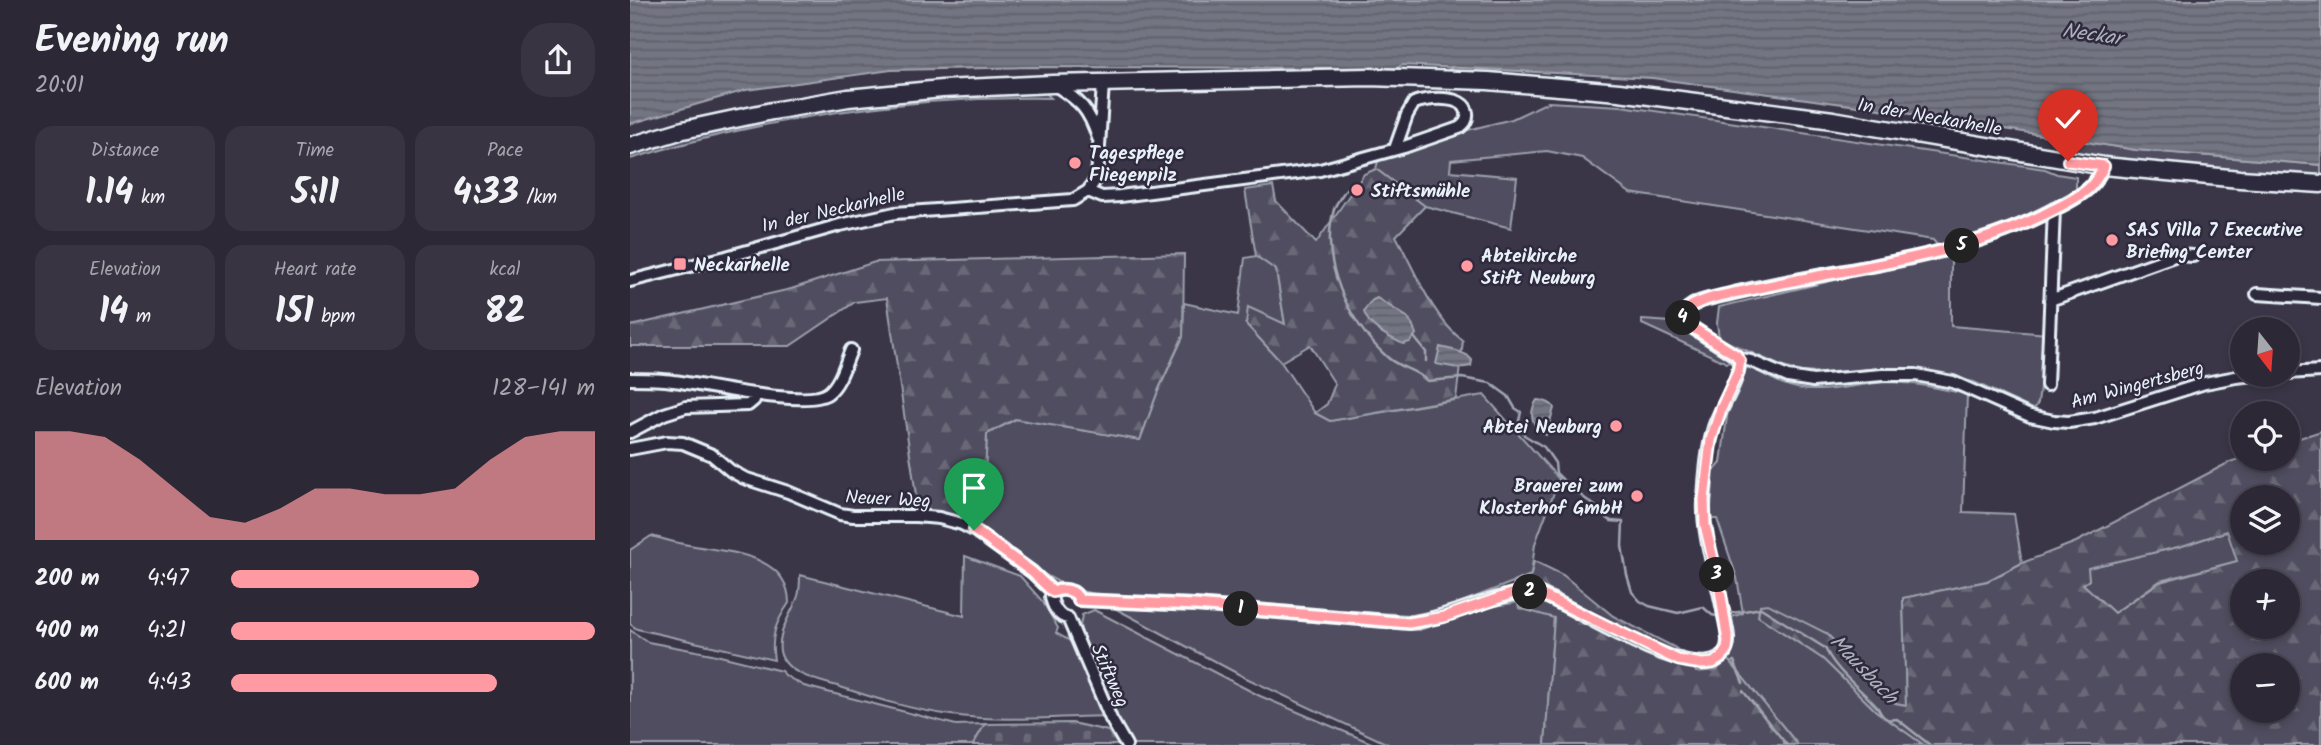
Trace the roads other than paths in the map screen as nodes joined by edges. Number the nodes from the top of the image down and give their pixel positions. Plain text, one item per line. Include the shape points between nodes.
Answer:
1 (1103, 83) junction
2 (1052, 84) junction
3 (1100, 144) junction
4 (630, 146) edge
5 (1395, 149) junction
6 (2104, 166) junction
7 (2321, 184) edge
8 (1088, 191) junction
9 (2054, 209) junction
10 (2193, 256) dead end
11 (630, 281) edge
12 (2257, 294) dead end
13 (2321, 298) edge
14 (2050, 300) junction
15 (851, 350) dead end
16 (1739, 358) junction
17 (2321, 371) edge
18 (2300, 372) edge
19 (2230, 378) edge
20 (630, 379) edge
21 (2047, 385) dead end
22 (755, 394) junction
23 (630, 432) edge
24 (630, 449) edge
25 (1053, 592) junction
26 (1079, 600) junction
27 (1068, 618) junction
28 (1126, 745) edge

1 - 2 main road, In der Neckarhelle
1 - 3 street
1 - 6 main road, In der Neckarhelle via 1369,76 1533,84 1820,118
2 - 3 street via 1087,110
2 - 4 main road, In der Neckarhelle via 848,98 683,130
3 - 8 street via 1097,178
5 - 5 street, In der Neckarhelle via 1459,128 1466,122 1466,110 1460,102 1417,101 1406,115
5 - 8 street, In der Neckarhelle via 1294,175 1120,196 1102,197
6 - 7 main road, In der Neckarhelle
6 - 9 street via 2090,187
8 - 11 street, In der Neckarhelle via 1066,201 883,215
9 - 14 street
9 - 16 street via 1980,241 1742,291 1685,309 1686,323
10 - 14 street via 2177,255
12 - 13 street
14 - 21 street
15 - 22 street via 834,388 822,397
16 - 19 street, Am Wingertsberg via 1801,380 1903,373 1941,379 2030,416 2060,422 2095,418
16 - 26 street via 1738,372 1711,440 1704,500 1728,641 1724,655 1713,663 1689,663 1665,655 1536,592 1511,594 1444,617 1409,623
17 - 18 street
20 - 22 street
22 - 23 street via 748,405 685,407
24 - 25 street, Neuer Weg via 683,443 712,455 744,478 840,514 916,516 962,524
25 - 26 street via 1068,591
25 - 27 street, Stiftweg via 1055,608
26 - 27 street
27 - 28 street, Stiftweg

